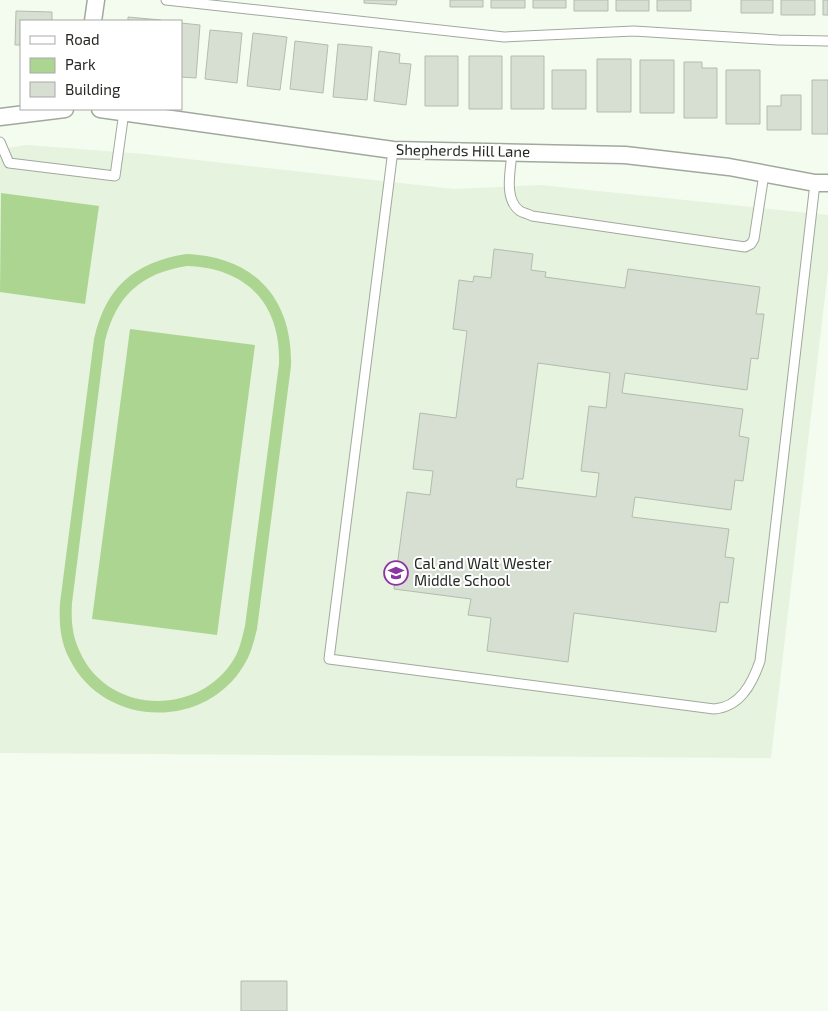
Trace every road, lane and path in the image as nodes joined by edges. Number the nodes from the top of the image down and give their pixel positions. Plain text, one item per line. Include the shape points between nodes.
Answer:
1 (96, 0) edge
2 (166, 0) edge
3 (202, 2) edge
4 (93, 20) edge
5 (828, 41) edge
6 (57, 110) edge
7 (108, 110) edge
8 (124, 112) junction
9 (0, 117) edge
10 (0, 142) edge
11 (393, 150) junction
12 (512, 152) junction
13 (764, 174) junction
14 (821, 183) edge

1 - 4 street
2 - 3 lane
3 - 5 lane via 504,37 634,31
6 - 9 street
7 - 8 street, Shepherds Hill Lane
8 - 10 lane via 114,176 10,163
8 - 11 street, Shepherds Hill Lane
11 - 12 street, Shepherds Hill Lane
11 - 14 lane via 330,659 714,709 725,708 744,693 756,673 762,648
12 - 13 street, Shepherds Hill Lane via 625,155
12 - 13 lane via 509,188 521,212 745,247 754,239
13 - 14 street, Shepherds Hill Lane

